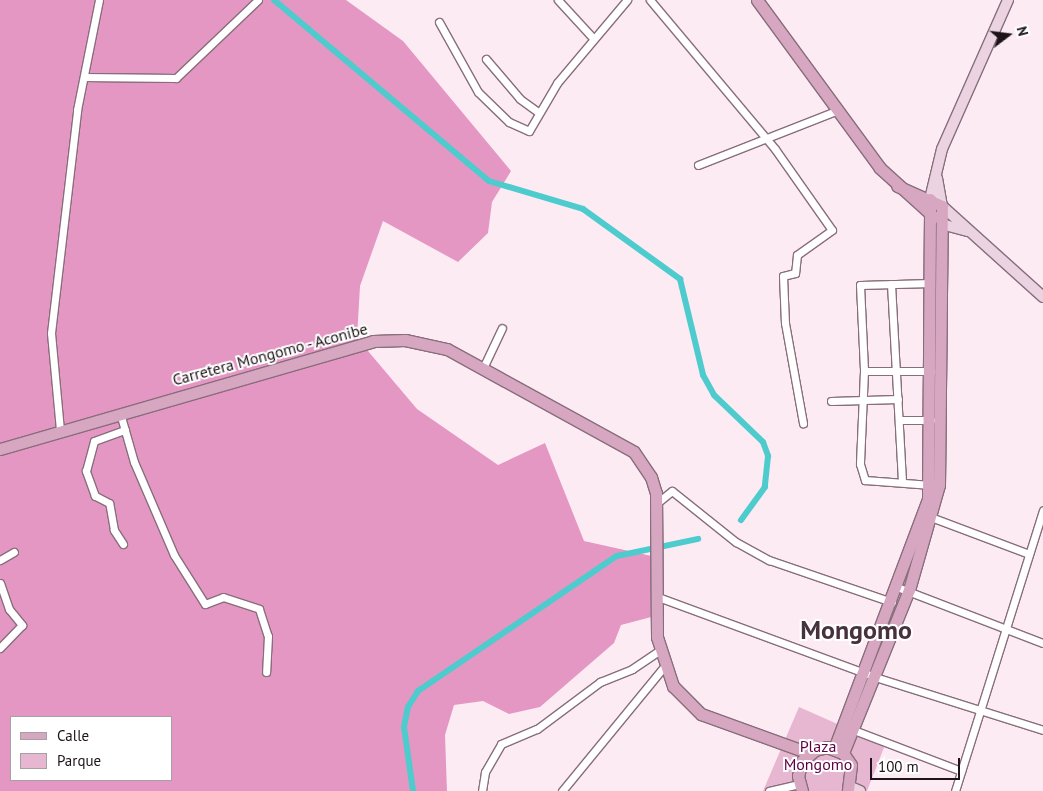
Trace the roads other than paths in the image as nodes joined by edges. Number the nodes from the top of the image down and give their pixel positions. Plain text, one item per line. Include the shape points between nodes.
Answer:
1 (99, 0) edge
2 (258, 0) edge
3 (558, 0) edge
4 (627, 0) edge
5 (650, 0) edge
6 (757, 0) edge
7 (1008, 0) edge
8 (439, 22) dead end
9 (592, 37) junction
10 (486, 59) dead end
11 (84, 76) junction
12 (838, 110) junction
13 (538, 112) junction
14 (767, 139) junction
15 (698, 165) dead end
16 (937, 172) junction
17 (897, 186) junction
18 (930, 198) junction
19 (942, 206) junction
20 (930, 214) junction
21 (945, 225) junction
22 (972, 234) junction
23 (931, 283) junction
24 (891, 284) junction
25 (1043, 297) edge
26 (502, 328) dead end
27 (483, 368) junction
28 (864, 371) junction
29 (897, 371) junction
30 (930, 371) junction
31 (942, 372) junction
32 (898, 399) junction
33 (863, 400) junction
34 (831, 401) dead end
35 (120, 412) junction
36 (935, 419) junction
37 (899, 420) junction
38 (803, 423) dead end
39 (60, 430) junction
40 (125, 430) junction
41 (0, 448) edge
42 (902, 481) junction
43 (934, 486) junction
44 (656, 504) junction
45 (1043, 510) edge
46 (928, 516) junction
47 (122, 544) dead end
48 (14, 552) dead end
49 (1029, 554) junction
50 (0, 560) edge
51 (0, 583) edge
52 (903, 588) junction
53 (658, 598) junction
54 (892, 602) junction
55 (1008, 630) junction
56 (1043, 643) edge
57 (0, 648) edge
58 (660, 650) junction
59 (664, 667) junction
60 (266, 672) dead end
61 (870, 676) junction
62 (980, 712) junction
63 (848, 728) junction
64 (1043, 730) edge
65 (838, 751) junction
66 (805, 757) junction
67 (961, 771) junction
68 (801, 788) edge
69 (853, 790) edge
70 (482, 791) edge
71 (562, 791) edge
72 (768, 791) edge
73 (955, 791) edge

1 - 11 street
2 - 11 street via 176,78 154,81
3 - 9 street
4 - 9 street
5 - 14 street
6 - 12 main road
7 - 16 street via 942,150
8 - 13 street via 478,92 509,122 528,131
9 - 13 street
10 - 13 street via 520,99
11 - 39 street via 51,334
12 - 14 street
12 - 17 main road
14 - 15 street
14 - 38 street via 832,230 797,255 795,273 783,276 785,323
16 - 18 street
16 - 19 street
17 - 18 main road
17 - 20 main road
18 - 19 main road
18 - 20 main road
19 - 21 main road
19 - 22 street
20 - 21 main road
20 - 23 main road
21 - 22 street
21 - 31 main road
22 - 25 street
23 - 24 street
23 - 30 main road
24 - 28 street via 860,285
24 - 29 street
26 - 27 street
27 - 35 main road, Carretera Mongomo - Aconibe via 424,343 373,341
27 - 44 main road, Carretera Mongomo - Aconibe via 626,446 651,477
28 - 29 street
28 - 33 street
29 - 30 street
29 - 32 street
30 - 31 street
30 - 36 main road
31 - 36 main road
32 - 33 street
32 - 37 street
33 - 34 street
33 - 42 street via 860,472 865,480
35 - 39 main road, Carretera Mongomo - Aconibe
35 - 40 street
36 - 37 street
36 - 43 main road
37 - 42 street
39 - 41 main road, Carretera Mongomo - Aconibe
40 - 47 street via 94,441 86,471 94,496 109,503 114,530
40 - 60 street via 174,555 205,604 223,597 259,609 268,636
42 - 43 street
43 - 46 main road
44 - 53 main road, Carretera Mongomo - Aconibe
44 - 54 street via 672,490 736,542 769,560
45 - 49 street
46 - 49 street
46 - 52 main road
48 - 50 street
49 - 55 street
51 - 57 street via 9,609 22,625
52 - 54 main road
52 - 55 street
52 - 61 main road
53 - 58 main road, Carretera Mongomo - Aconibe
53 - 61 street
54 - 61 main road
55 - 56 street
55 - 62 street
58 - 59 main road, Carretera Mongomo - Aconibe
58 - 70 street via 632,669 600,682 537,729 501,744 485,772
59 - 66 main road, Carretera Mongomo - Aconibe via 673,686 701,714 787,746
59 - 71 street
61 - 62 street
61 - 63 main road
62 - 64 street
62 - 67 street
63 - 65 main road
63 - 67 street
65 - 66 main road
65 - 69 main road via 852,765
66 - 68 main road
67 - 73 street
68 - 72 street

